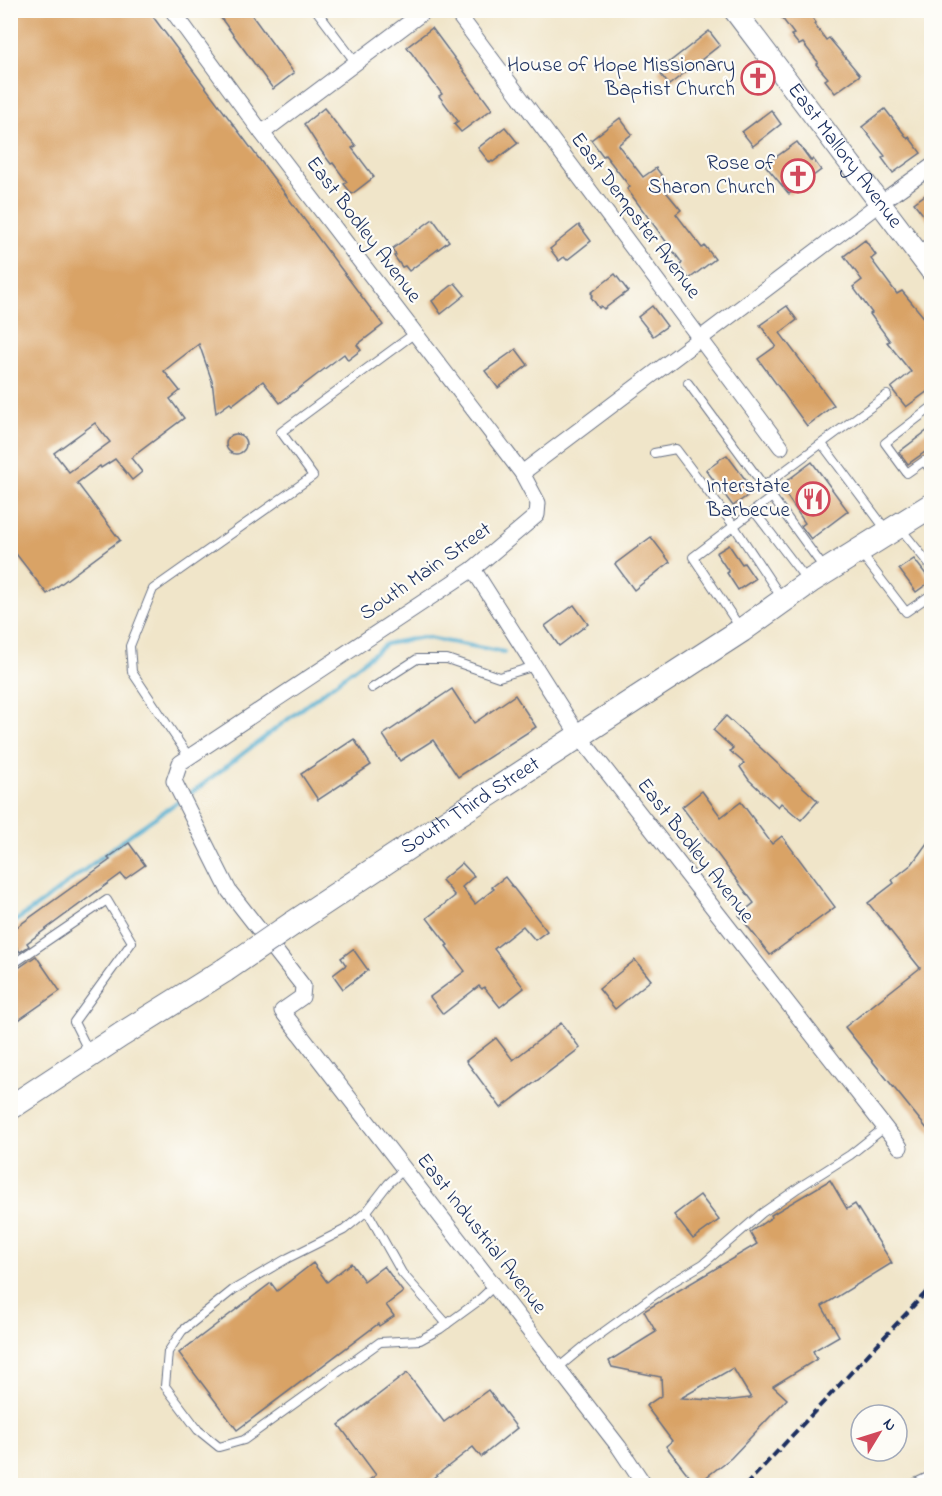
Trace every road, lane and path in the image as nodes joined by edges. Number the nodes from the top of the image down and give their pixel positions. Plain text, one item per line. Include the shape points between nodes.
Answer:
1 (172, 10) edge
2 (316, 10) edge
3 (426, 10) edge
4 (455, 10) edge
5 (734, 10) edge
6 (356, 63) junction
7 (262, 132) junction
8 (932, 166) edge
9 (880, 203) junction
10 (932, 273) edge
11 (416, 333) junction
12 (700, 339) junction
13 (688, 383) dead end
14 (887, 395) dead end
15 (932, 407) edge
16 (822, 444) junction
17 (781, 447) dead end
18 (654, 453) dead end
19 (932, 455) edge
20 (924, 461) junction
21 (932, 472) edge
22 (522, 473) junction
23 (764, 486) junction
24 (772, 497) junction
25 (932, 505) edge
26 (754, 511) junction
27 (734, 526) junction
28 (893, 529) junction
29 (859, 551) junction
30 (932, 568) edge
31 (473, 569) junction
32 (818, 577) junction
33 (932, 594) edge
34 (783, 601) junction
35 (742, 630) junction
36 (535, 666) junction
37 (372, 688) dead end
38 (579, 736) junction
39 (189, 757) junction
40 (10, 966) edge
41 (282, 1011) joint
42 (91, 1055) junction
43 (10, 1108) edge
44 (884, 1128) junction
45 (900, 1147) dead end
46 (404, 1169) junction
47 (367, 1211) junction
48 (494, 1286) junction
49 (447, 1324) junction
50 (558, 1368) junction
51 (932, 1479) edge
52 (645, 1485) edge
53 (917, 1485) edge

1 - 7 street, East Bodley Avenue
2 - 6 lane
3 - 6 street
4 - 12 street, East Dempster Avenue
5 - 9 main road, East Mallory Avenue
6 - 7 street
7 - 11 street, East Bodley Avenue
8 - 9 street
9 - 10 main road, East Mallory Avenue
9 - 12 street
11 - 22 street, East Bodley Avenue
11 - 39 lane via 281,432 313,476 153,590 130,646 132,672
12 - 17 street, East Dempster Avenue
12 - 22 street
13 - 23 lane
14 - 16 lane
15 - 20 lane via 885,443 907,473
16 - 23 lane
16 - 28 lane
18 - 27 lane via 676,449
19 - 20 lane
20 - 21 lane
22 - 31 street, South Main Street via 538,503 537,515
23 - 24 lane
24 - 26 lane
24 - 32 lane
25 - 28 main road, South Third Street
26 - 27 lane
26 - 32 lane
27 - 34 lane
27 - 35 lane via 693,557
28 - 29 main road, South Third Street
28 - 30 lane
29 - 32 main road, South Third Street
29 - 33 lane via 906,612
31 - 36 street, East Bodley Avenue
31 - 39 street, South Main Street
32 - 34 main road, South Third Street
34 - 35 main road, South Third Street
35 - 38 main road, South Third Street
36 - 37 lane via 499,677 447,659 417,659
36 - 38 street, East Bodley Avenue
38 - 42 main road, South Third Street, bridge
38 - 44 street, East Bodley Avenue
39 - 41 street, South Main Street via 180,763 174,781 229,891 303,987 302,997
40 - 42 lane via 107,900 132,942 74,1022
41 - 46 street, East Industrial Avenue
42 - 43 main road, South Third Street
44 - 45 street, East Bodley Avenue
44 - 50 lane via 762,1213 703,1264 671,1283
46 - 47 lane
46 - 48 street, East Industrial Avenue
47 - 49 lane via 402,1273
47 - 49 lane via 344,1230 233,1290 182,1331 168,1352 165,1386 198,1430 219,1447 244,1440 380,1342 420,1340
48 - 49 lane
48 - 50 street, East Industrial Avenue
50 - 52 street, East Industrial Avenue
51 - 53 street

